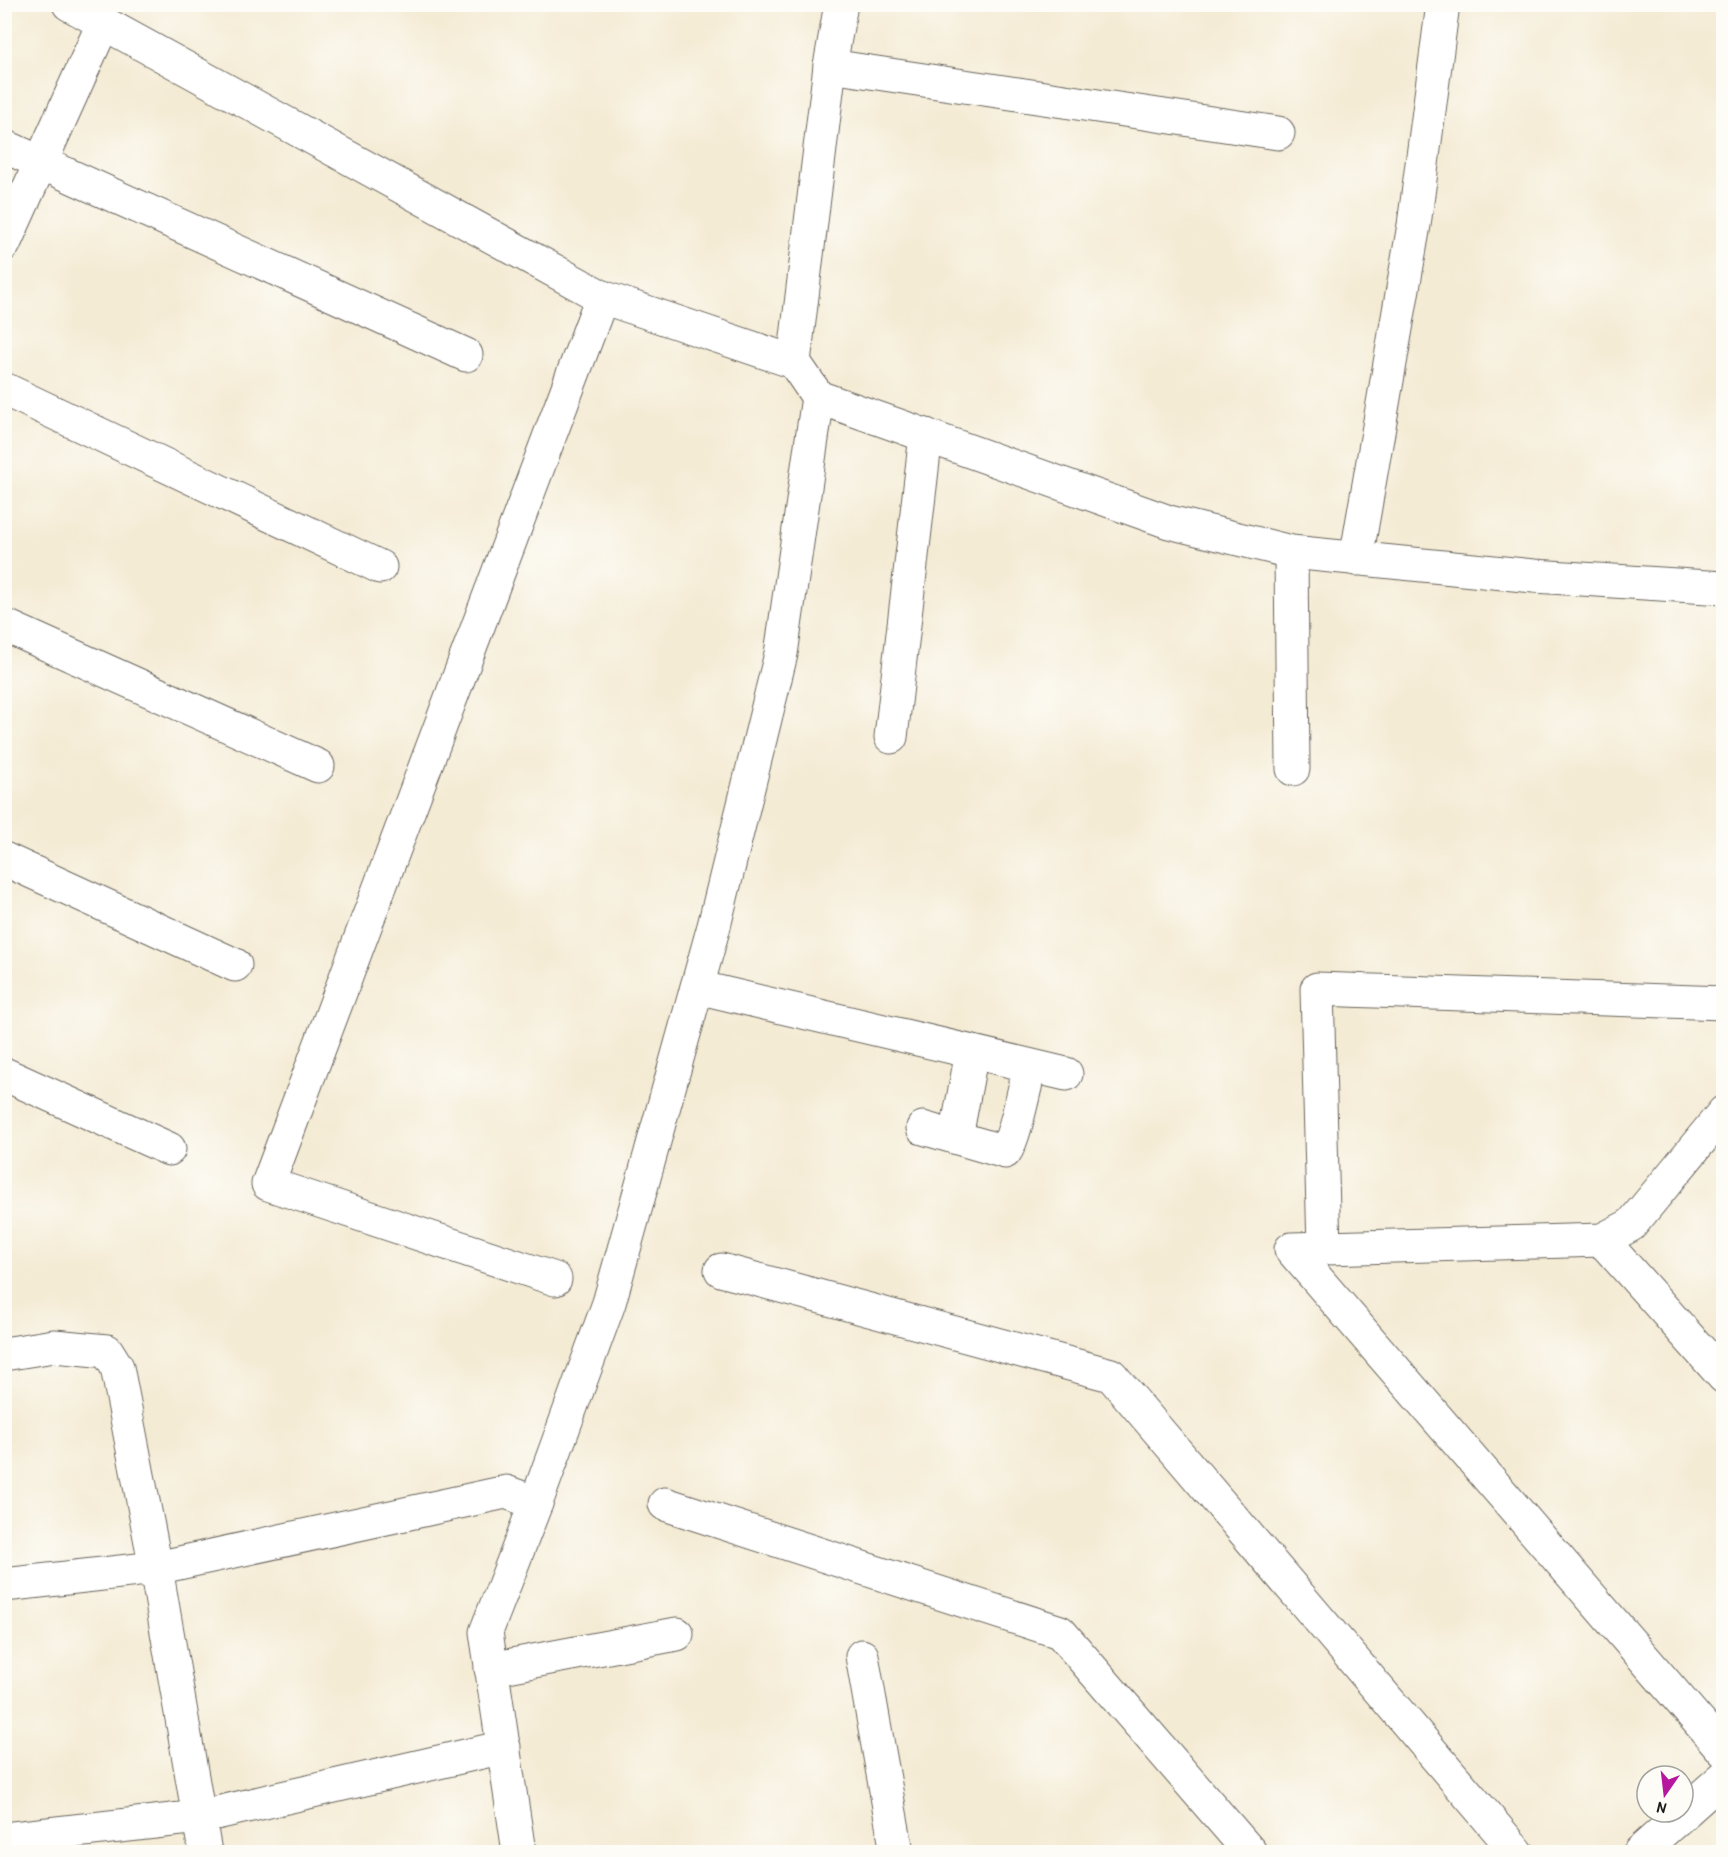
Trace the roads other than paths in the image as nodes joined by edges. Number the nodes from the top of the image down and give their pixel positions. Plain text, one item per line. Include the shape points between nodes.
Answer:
1 (69, 4) edge
2 (841, 4) edge
3 (1443, 4) edge
4 (103, 24) junction
5 (830, 66) junction
6 (1278, 133) dead end
7 (4, 146) edge
8 (41, 163) junction
9 (4, 244) edge
10 (602, 297) junction
11 (466, 355) dead end
12 (794, 362) junction
13 (4, 389) edge
14 (818, 397) junction
15 (926, 435) junction
16 (1291, 552) junction
17 (1356, 559) junction
18 (380, 567) dead end
19 (1724, 588) edge
20 (4, 625) edge
21 (891, 737) dead end
22 (318, 766) dead end
23 (1293, 769) dead end
24 (4, 859) edge
25 (235, 965) dead end
26 (697, 987) junction
27 (1724, 1003) edge
28 (972, 1052) junction
29 (1030, 1066) junction
30 (4, 1074) edge
31 (1066, 1074) dead end
32 (1724, 1112) edge
33 (923, 1128) dead end
34 (956, 1137) junction
35 (168, 1149) dead end
36 (1602, 1240) junction
37 (1324, 1248) junction
38 (721, 1270) dead end
39 (555, 1279) dead end
40 (4, 1354) edge
41 (1724, 1377) edge
42 (536, 1503) junction
43 (665, 1504) dead end
44 (156, 1568) junction
45 (4, 1585) edge
46 (676, 1634) dead end
47 (862, 1656) dead end
48 (491, 1669) junction
49 (504, 1748) junction
50 (1724, 1751) edge
51 (1724, 1777) edge
52 (200, 1817) junction
53 (4, 1839) edge
54 (205, 1852) edge
55 (519, 1852) edge
56 (897, 1852) edge
57 (1250, 1852) edge
58 (1517, 1852) edge
59 (1640, 1852) edge

1 - 4 street
2 - 5 street
3 - 17 street via 1414,225
4 - 8 street
4 - 10 street
5 - 6 street
5 - 12 street
7 - 8 street
8 - 9 street
8 - 11 street
10 - 12 street
10 - 39 street via 268,1184
12 - 14 street
13 - 18 street
14 - 15 street
14 - 26 street via 781,654
15 - 16 street via 1169,522
15 - 21 street
16 - 17 street
16 - 23 street
17 - 19 street
20 - 22 street
24 - 25 street
26 - 28 street
26 - 42 street via 609,1303
27 - 37 street via 1317,989
28 - 29 street
28 - 34 street
29 - 31 street
29 - 34 street via 1007,1151
30 - 35 street
32 - 36 street via 1631,1225
33 - 34 street
36 - 37 street
36 - 41 street
37 - 50 street via 1291,1249
38 - 58 street via 1111,1375
40 - 44 street via 54,1346 107,1351 117,1367
42 - 44 street via 506,1492
42 - 48 street via 486,1632
43 - 57 street via 1060,1632
44 - 45 street
44 - 52 street
46 - 48 street
47 - 56 street
48 - 49 street
49 - 52 street
49 - 55 street
51 - 59 street
52 - 53 street
52 - 54 street

